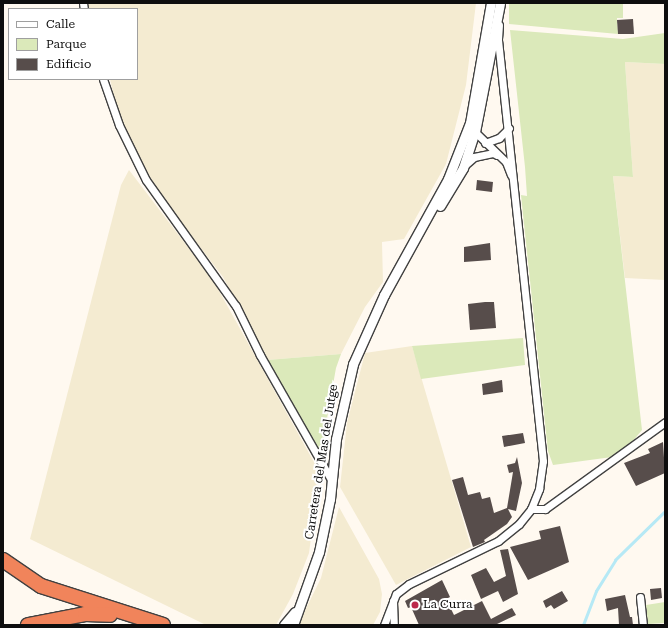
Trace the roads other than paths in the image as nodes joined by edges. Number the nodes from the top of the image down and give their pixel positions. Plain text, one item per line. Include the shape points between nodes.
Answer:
1 (491, 3) edge
2 (500, 3) edge
3 (103, 80) edge
4 (470, 123) junction
5 (509, 128) junction
6 (475, 132) junction
7 (485, 143) junction
8 (499, 156) junction
9 (463, 168) junction
10 (516, 188) junction
11 (394, 278) junction
12 (665, 422) edge
13 (332, 481) junction
14 (531, 509) junction
15 (3, 560) edge
16 (640, 597) dead end
17 (393, 600) junction
18 (298, 608) junction
19 (136, 615) junction
20 (28, 625) edge
21 (163, 625) edge
22 (284, 625) edge
23 (292, 625) edge
24 (384, 625) edge
25 (394, 625) edge
26 (643, 625) edge

1 - 4 street
2 - 5 street via 498,39
2 - 6 street
3 - 13 street via 119,125 146,180 236,306 260,355
4 - 6 street
4 - 11 street via 448,179
5 - 7 street via 499,138
5 - 10 street
6 - 7 street
6 - 9 street
7 - 8 street
8 - 9 street via 493,153 482,154 474,157
8 - 10 street via 509,167
9 - 11 street
10 - 14 street via 543,461 539,489
11 - 13 street, Carretera del Mas del Jutge via 362,338 353,364 336,439
12 - 14 street via 545,510
13 - 18 street, Carretera del Mas del Jutge via 320,552
14 - 17 street via 519,524 498,541 409,584 396,594
15 - 19 highway via 41,586 88,603
16 - 26 street
17 - 24 street
17 - 25 street
18 - 22 street, Carretera del Mas del Jutge
18 - 23 street, Carretera del Mas del Jutge
19 - 20 highway via 85,614
19 - 21 highway

